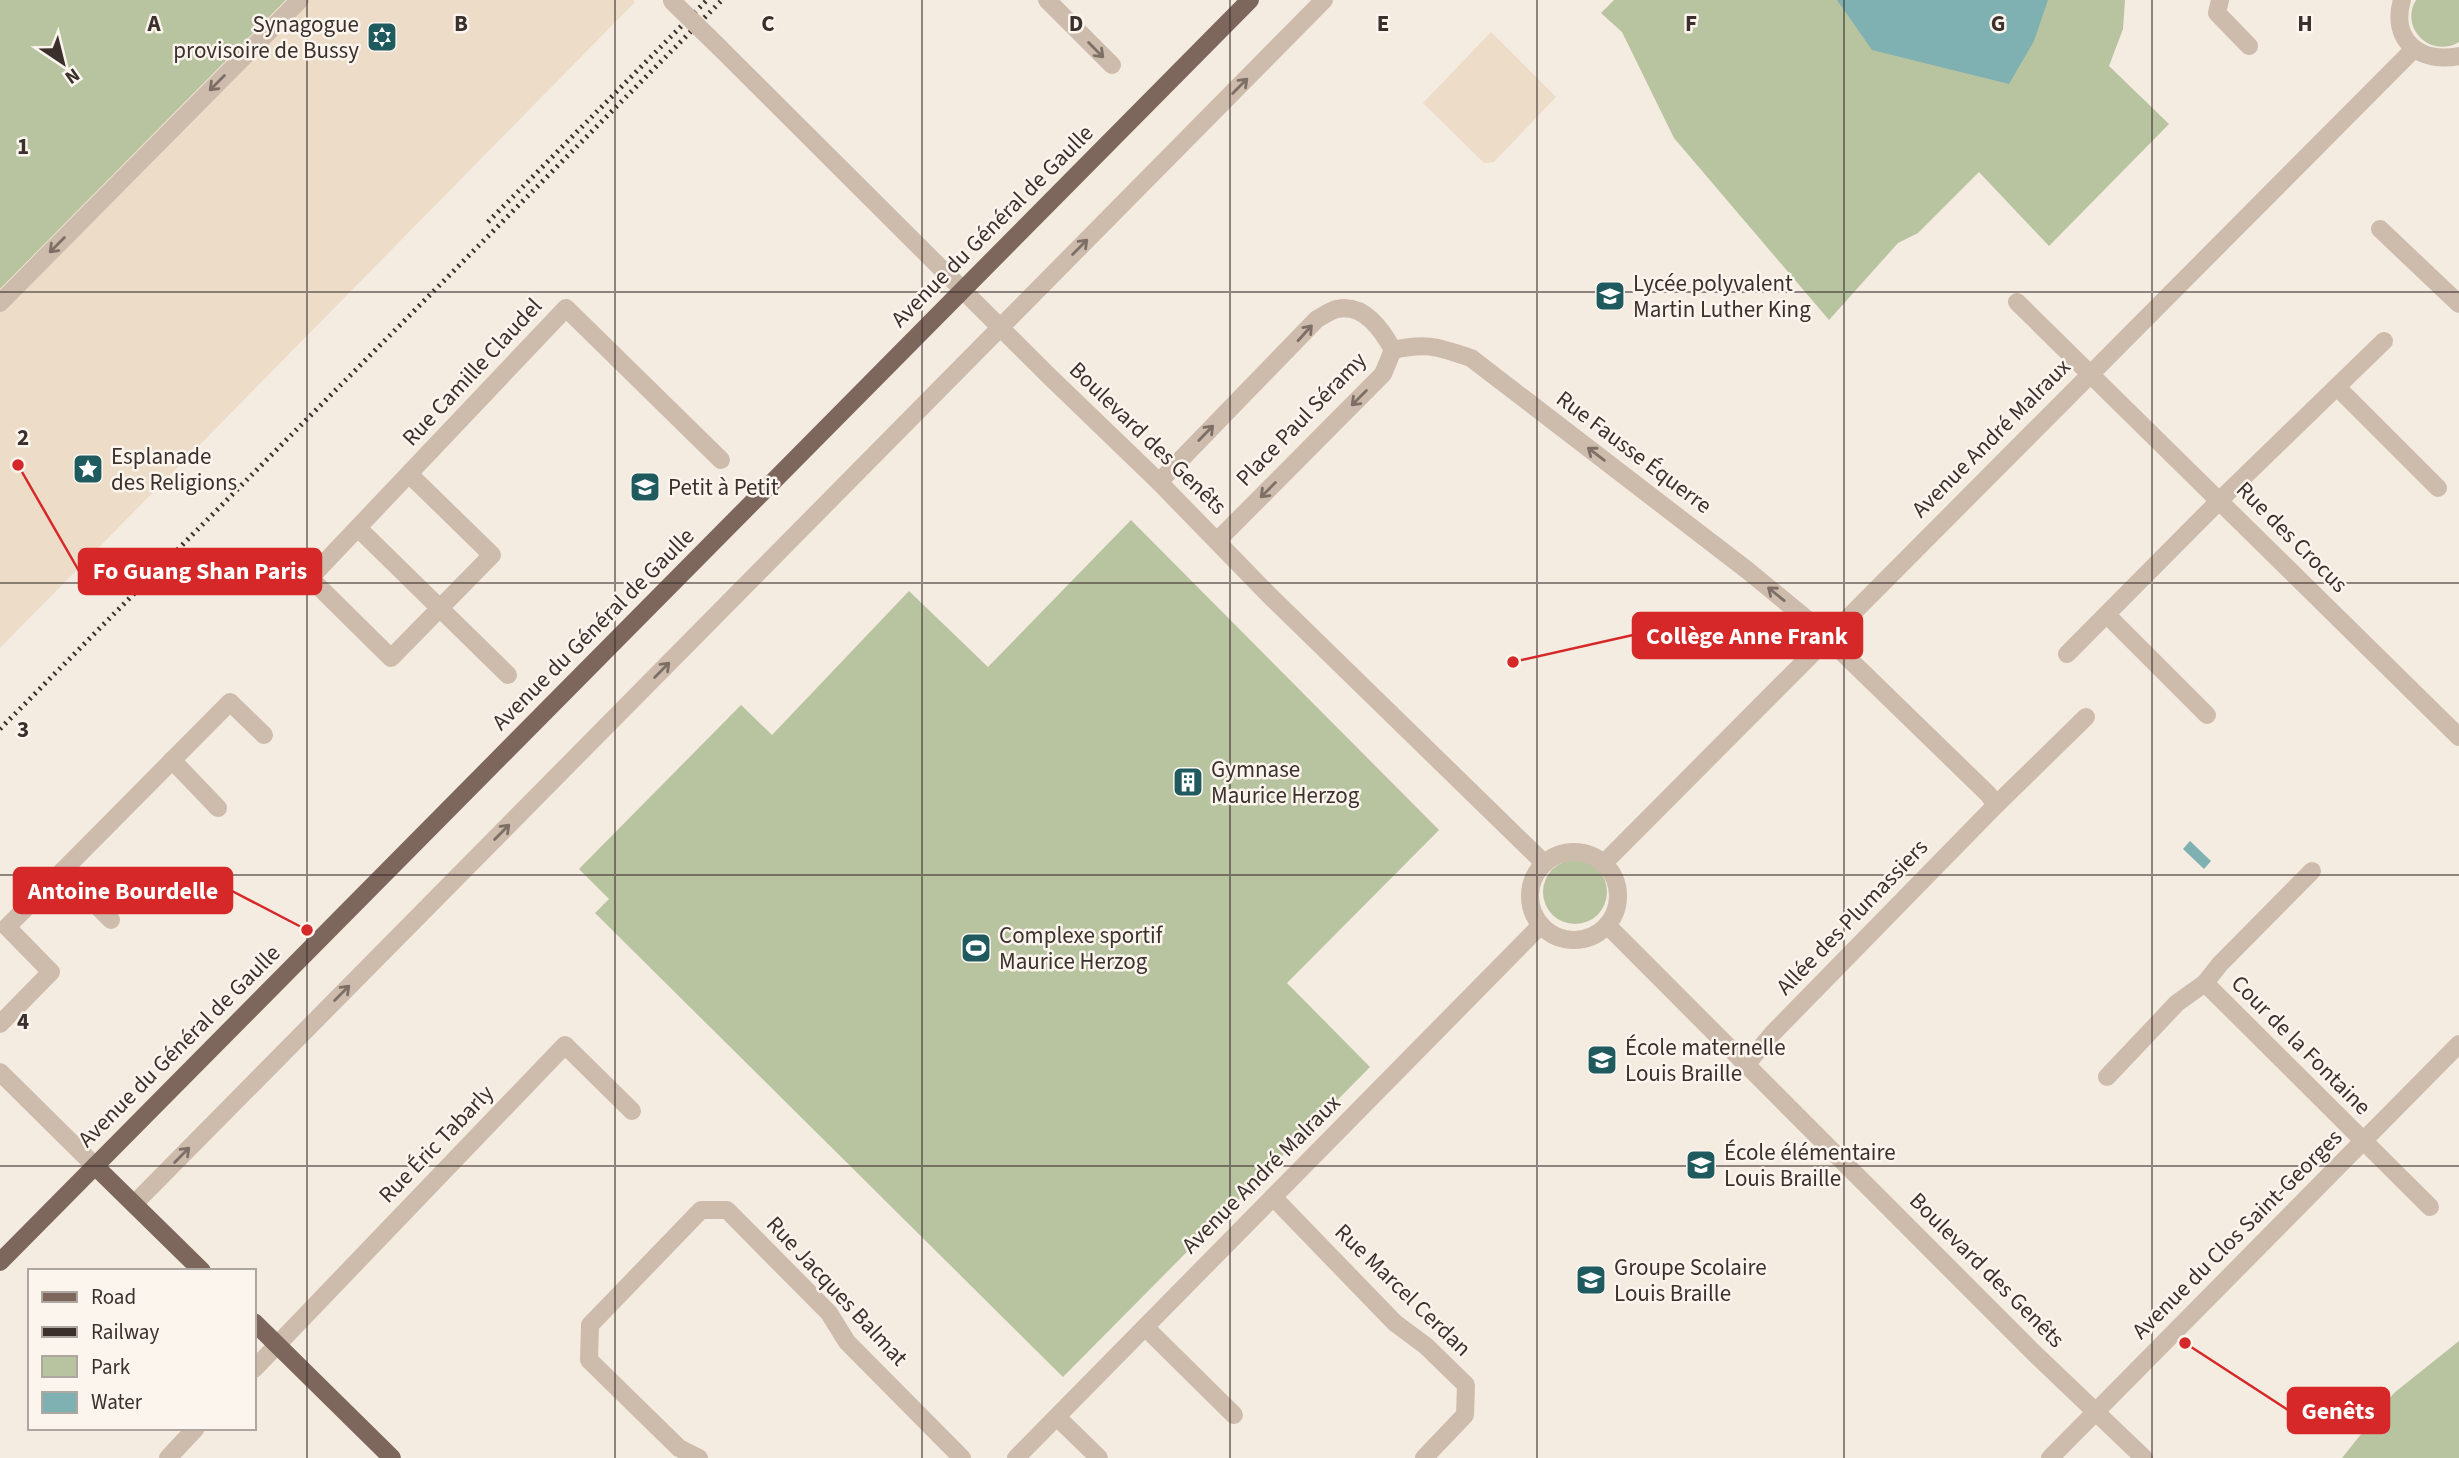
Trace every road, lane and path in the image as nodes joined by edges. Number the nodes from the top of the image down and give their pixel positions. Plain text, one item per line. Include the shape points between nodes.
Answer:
1 (300, 0) edge
2 (672, 0) edge
3 (1047, 0) edge
4 (1250, 0) edge
5 (1324, 0) edge
6 (2220, 0) edge
7 (2402, 0) edge
8 (2249, 46) dead end
9 (2414, 48) junction
10 (2459, 56) edge
11 (1112, 65) dead end
12 (2380, 229) dead end
13 (963, 290) junction
14 (2017, 302) dead end
15 (2458, 302) edge
16 (0, 303) edge
17 (1000, 328) junction
18 (2384, 341) dead end
19 (1393, 350) junction
20 (2091, 372) junction
21 (2337, 387) junction
22 (721, 460) dead end
23 (409, 474) junction
24 (1159, 482) junction
25 (2438, 488) dead end
26 (2220, 500) junction
27 (358, 528) junction
28 (1217, 541) junction
29 (439, 609) junction
30 (2106, 615) junction
31 (1828, 637) junction
32 (2067, 654) dead end
33 (508, 676) dead end
34 (2207, 715) dead end
35 (2086, 717) dead end
36 (264, 735) dead end
37 (2459, 737) edge
38 (172, 760) junction
39 (1996, 804) junction
40 (218, 808) dead end
41 (1544, 863) junction
42 (1604, 863) junction
43 (62, 871) junction
44 (2312, 871) dead end
45 (111, 920) dead end
46 (1541, 925) junction
47 (1607, 925) junction
48 (2205, 983) junction
49 (0, 1024) edge
50 (2459, 1044) edge
51 (1745, 1066) junction
52 (0, 1072) edge
53 (2107, 1077) dead end
54 (632, 1111) dead end
55 (2363, 1142) junction
56 (95, 1166) junction
57 (1273, 1197) junction
58 (134, 1204) junction
59 (2430, 1207) dead end
60 (0, 1262) edge
61 (200, 1269) edge
62 (256, 1324) edge
63 (1145, 1327) junction
64 (277, 1345) junction
65 (256, 1367) edge
66 (2095, 1412) junction
67 (1234, 1415) dead end
68 (1057, 1417) junction
69 (195, 1430) edge
70 (168, 1458) edge
71 (392, 1458) edge
72 (699, 1458) edge
73 (962, 1458) edge
74 (1016, 1458) edge
75 (1099, 1458) edge
76 (1424, 1458) edge
77 (2050, 1458) edge
78 (2144, 1458) edge

1 -> 16 street
2 - 13 street, Boulevard des Genêts, bridge
3 -> 11 street
4 - 13 main road, Avenue du Général de Gaulle
17 -> 5 street
6 - 8 street via 2217,13
7 - 9 street via 2401,30
9 - 10 street via 2427,57
9 - 20 street, Avenue André Malraux
12 - 15 street
13 - 17 street, Boulevard des Genêts
13 - 56 main road, Avenue du Général de Gaulle
14 - 20 street, Rue des Crocus
17 - 24 street, Boulevard des Genêts
58 -> 17 street
18 - 21 street
24 -> 19 street, Place Paul Séramy via 1317,319 1337,309 1357,310 1372,320
19 -> 28 street, Place Paul Séramy via 1383,374
31 -> 19 street, Rue Fausse Équerre via 1471,358 1436,346 1415,344
20 - 26 street, Rue des Crocus
20 - 31 street, Avenue André Malraux
21 - 25 street
21 - 26 street
22 - 23 street, Rue Camille Claudel via 566,309
23 - 27 street, Rue Camille Claudel
23 - 29 street, Rue Camille Claudel via 492,555
24 - 28 street, Boulevard des Genêts
26 - 30 street
26 - 37 street, Rue des Crocus
27 - 29 street
27 - 29 street, Rue Camille Claudel via 310,578 391,658
28 - 41 street, Boulevard des Genêts
29 - 33 street
30 - 32 street
30 - 34 street
31 - 39 street
31 - 42 street, Avenue André Malraux
35 - 39 street, Allée des Plumassiers
36 - 38 street via 230,702
38 - 40 street
38 - 43 street
39 - 51 street, Allée des Plumassiers
41 - 42 street via 1577,852
41 - 46 street via 1530,888 1533,914
42 - 47 street via 1617,886 1618,900
43 - 45 street
43 - 49 street via 7,927 51,972
44 - 48 street, Cour de la Fontaine
46 - 47 street via 1552,934 1581,940
46 - 57 street, Avenue André Malraux
47 - 51 street, Boulevard des Genêts
48 - 53 street, Cour de la Fontaine via 2177,1003
48 - 55 street, Cour de la Fontaine
50 - 55 street, Avenue du Clos Saint-Georges
51 - 66 street, Boulevard des Genêts
52 - 56 street
54 - 64 street, Rue Éric Tabarly via 565,1045
55 - 59 street, Cour de la Fontaine
55 - 66 street, Avenue du Clos Saint-Georges
56 - 58 main road
56 - 60 main road, Avenue du Général de Gaulle
57 - 63 street, Avenue André Malraux
57 - 76 street, Rue Marcel Cerdan via 1395,1323 1466,1385 1465,1415
58 - 61 main road
62 - 64 main road
63 - 67 street
63 - 68 street, Avenue André Malraux
64 - 65 street
64 - 71 main road
66 - 77 street, Avenue du Clos Saint-Georges
66 - 78 street, Boulevard des Genêts
68 - 74 street, Avenue André Malraux
68 - 75 street
69 - 70 street
72 - 73 street, Rue Jacques Balmat via 679,1448 589,1360 590,1325 701,1210 727,1210 829,1313 847,1342

